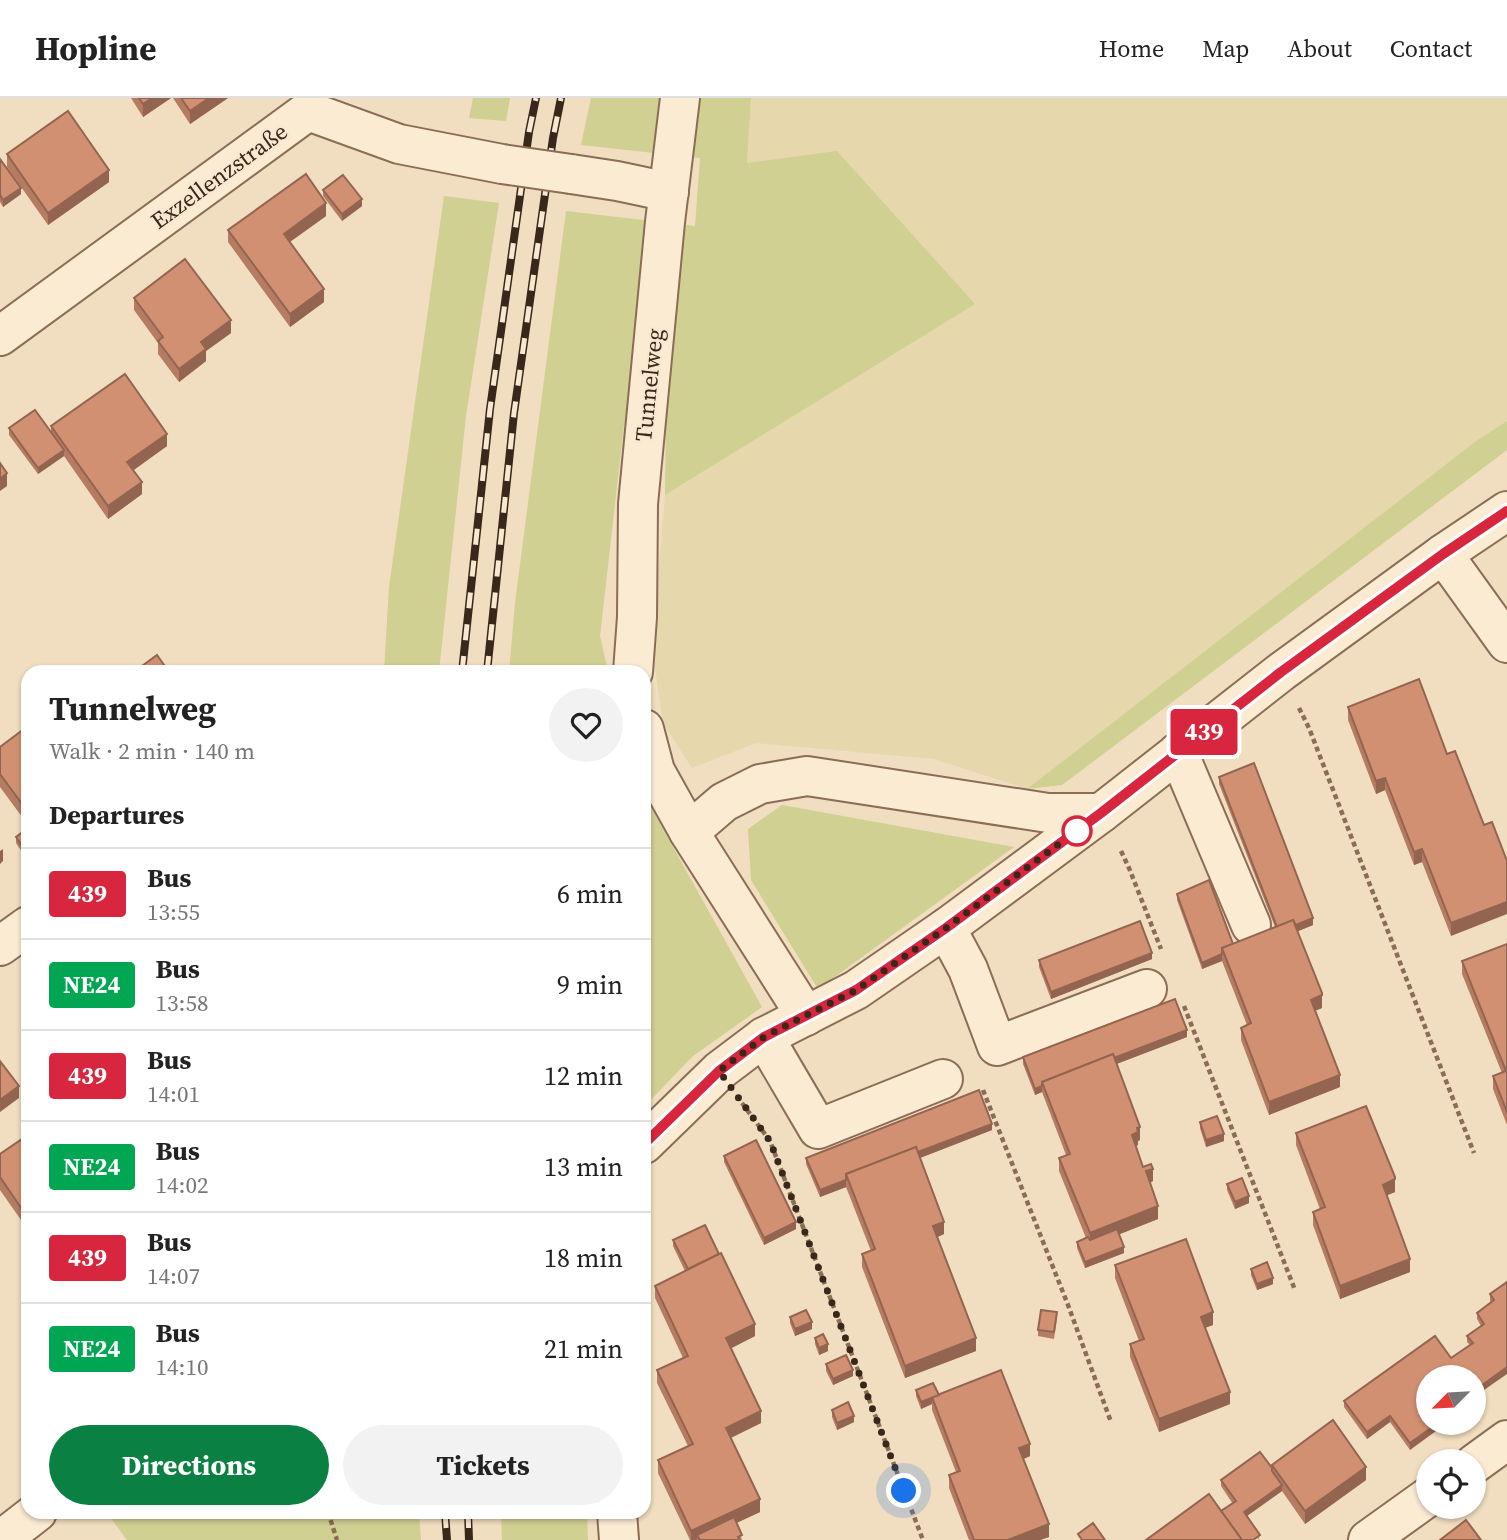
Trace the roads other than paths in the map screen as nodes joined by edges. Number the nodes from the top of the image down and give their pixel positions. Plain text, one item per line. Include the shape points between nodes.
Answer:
1 (680, 98) edge
2 (304, 105) edge
3 (669, 192) junction
4 (0, 336) edge
5 (1507, 511) edge
6 (1443, 554) junction
7 (1507, 643) edge
8 (634, 665) edge
9 (1178, 752) junction
10 (651, 756) edge
11 (1101, 813) junction
12 (689, 832) junction
13 (1251, 925) dead end
14 (946, 928) junction
15 (21, 931) edge
16 (0, 946) edge
17 (1164, 981) road end
18 (806, 1016) junction
19 (764, 1037) junction
20 (961, 1081) road end
21 (651, 1137) edge
22 (1507, 1440) edge
23 (1486, 1455) edge
24 (1416, 1506) edge
25 (28, 1519) edge
26 (618, 1519) edge
27 (1, 1540) edge
28 (619, 1540) edge
29 (1368, 1540) edge

1 - 3 street, Tunnelweg
2 - 3 street, Exzellenzstraße, bridge via 399,144
2 - 4 street, Exzellenzstraße
3 - 8 street, Tunnelweg via 638,504
5 - 6 street
6 - 7 street
6 - 9 street
9 - 11 street
9 - 13 street
10 - 12 street
11 - 12 street via 1048,813 807,776 760,783 723,802
11 - 14 street
12 - 18 street
14 - 17 street via 968,968 996,1046
14 - 18 street via 856,990
15 - 16 street
18 - 19 street
19 - 20 street via 818,1129
19 - 21 street via 719,1071
22 - 23 street
24 - 29 street
25 - 27 street
26 - 28 street

